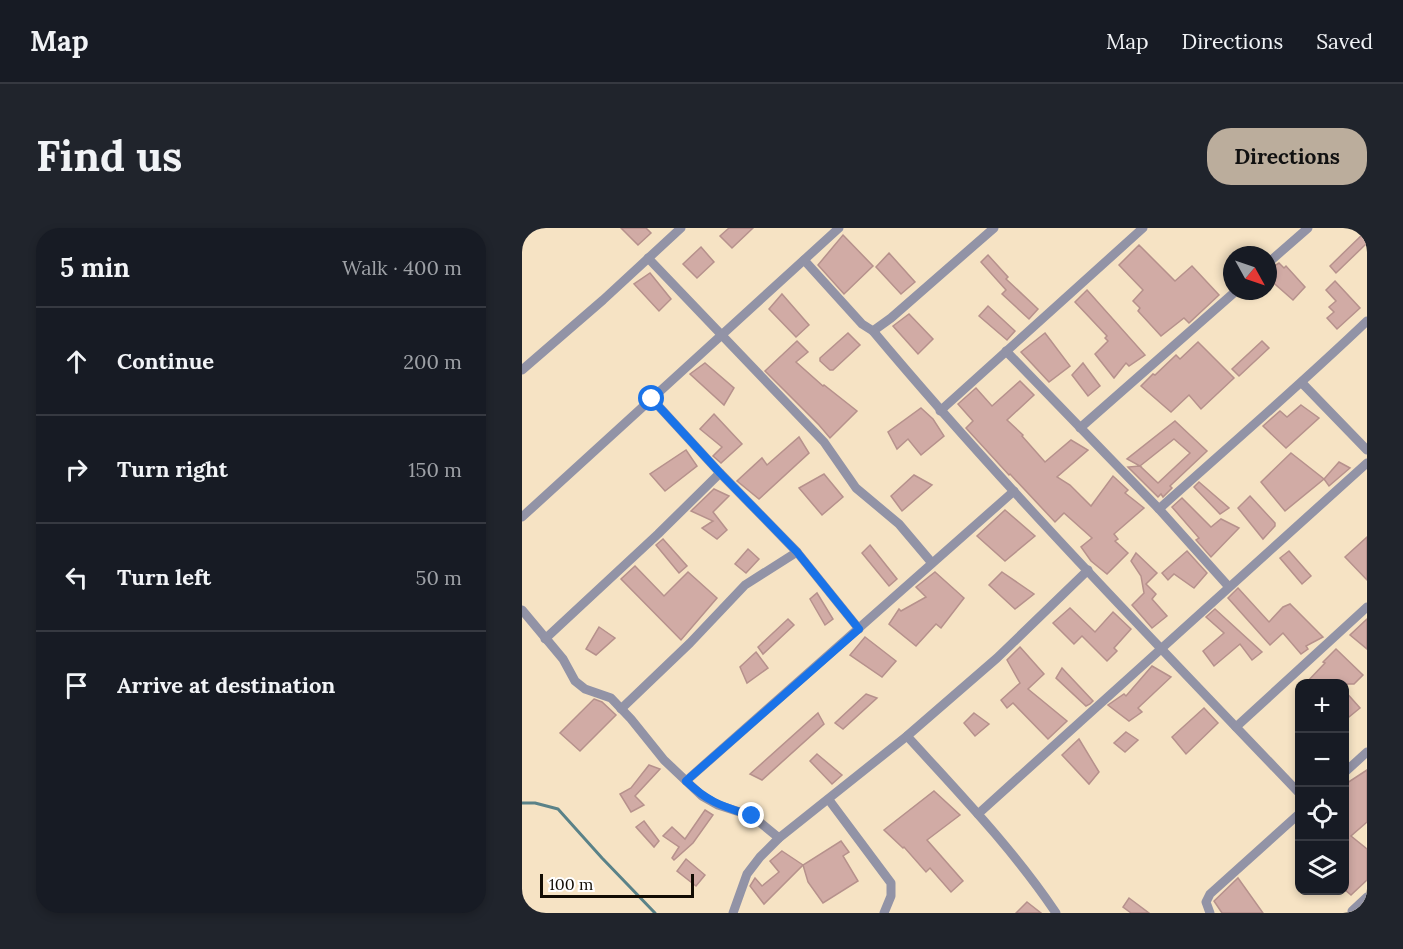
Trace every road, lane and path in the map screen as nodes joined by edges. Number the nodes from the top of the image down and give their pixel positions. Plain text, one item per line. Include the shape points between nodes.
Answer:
1 (681, 228) edge
2 (839, 228) edge
3 (994, 228) edge
4 (1143, 228) edge
5 (1308, 228) edge
6 (1277, 255) edge
7 (648, 258) junction
8 (804, 260) junction
9 (1226, 300) edge
10 (1367, 321) edge
11 (873, 331) junction
12 (722, 334) junction
13 (1006, 351) junction
14 (522, 370) edge
15 (1302, 383) junction
16 (652, 399) junction
17 (940, 411) junction
18 (1080, 428) junction
19 (1367, 450) edge
20 (1367, 463) edge
21 (720, 473) junction
22 (1014, 491) junction
23 (1159, 509) junction
24 (522, 517) edge
25 (797, 552) junction
26 (932, 563) junction
27 (1088, 570) junction
28 (1229, 587) junction
29 (1367, 607) edge
30 (522, 610) edge
31 (859, 629) junction
32 (545, 639) junction
33 (1161, 648) junction
34 (621, 709) junction
35 (1236, 727) junction
36 (908, 736) junction
37 (1367, 753) edge
38 (1349, 769) edge
39 (686, 781) junction
40 (1295, 790) edge
41 (829, 800) junction
42 (978, 814) junction
43 (1295, 817) edge
44 (779, 838) junction
45 (1367, 897) edge
46 (1352, 911) dead end
47 (733, 913) edge
48 (884, 913) edge
49 (1056, 913) edge
50 (1210, 913) edge

1 - 7 street
2 - 8 street
3 - 11 street
4 - 13 street
5 - 6 street
7 - 12 street
7 - 14 street
8 - 11 street via 862,324
8 - 12 street
9 - 18 street
10 - 15 street
11 - 17 street
12 - 16 street
12 - 26 street via 824,442 856,488 899,524
13 - 17 street
13 - 18 street
15 - 19 street
15 - 23 street
16 - 21 street
16 - 24 street
17 - 22 street
18 - 23 street
20 - 28 street
21 - 25 street
21 - 32 street
22 - 26 street
22 - 27 street
23 - 28 street
25 - 31 street
25 - 34 street via 745,585
26 - 31 street
27 - 33 street
27 - 36 street
28 - 33 street
29 - 35 street
30 - 32 street
31 - 39 street
32 - 34 street via 563,659 575,681 611,698
33 - 35 street
33 - 42 street
34 - 39 street
35 - 40 street
36 - 41 street
36 - 42 street
37 - 38 street
39 - 44 street via 718,805 752,816
41 - 44 street
41 - 48 street via 891,883
42 - 49 street
43 - 50 street via 1210,894 1206,902
44 - 47 street via 747,874
45 - 46 street

